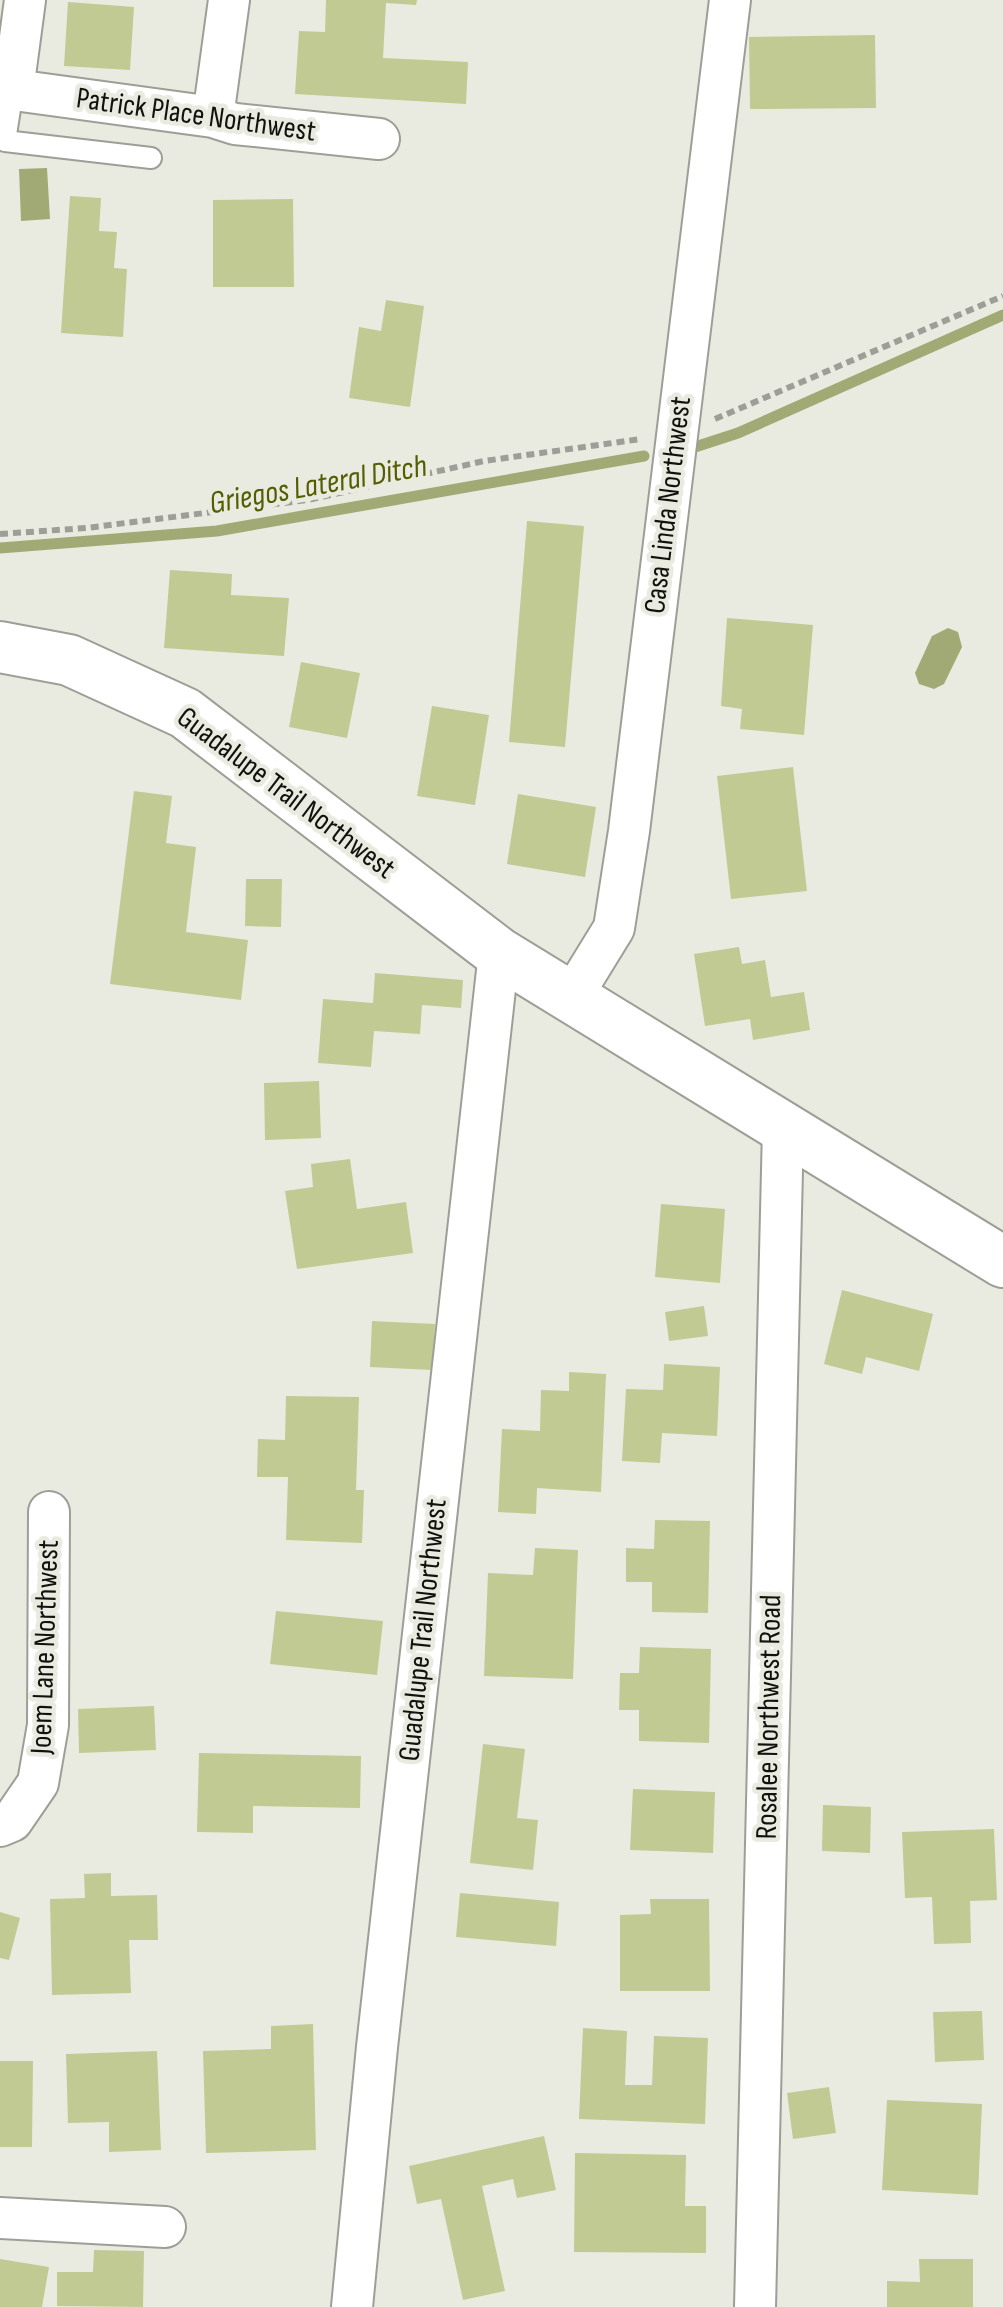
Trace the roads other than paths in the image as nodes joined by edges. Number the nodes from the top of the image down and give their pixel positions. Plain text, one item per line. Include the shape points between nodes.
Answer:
1 (26, 0) edge
2 (229, 0) edge
3 (730, 0) edge
4 (7, 89) edge
5 (213, 116) junction
6 (379, 139) dead end
7 (151, 158) dead end
8 (0, 647) edge
9 (499, 953) junction
10 (572, 998) junction
11 (784, 1128) junction
12 (1003, 1262) edge
13 (49, 1512) dead end
14 (0, 1826) edge
15 (0, 2218) edge
16 (165, 2228) dead end
17 (352, 2307) edge
18 (755, 2307) edge

1 - 4 street
2 - 5 street
3 - 10 street, Casa Linda Northwest via 614,928
4 - 5 street, Patrick Place Northwest
4 - 7 lane via 5,141
5 - 6 street, Patrick Place Northwest
8 - 9 street, Guadalupe Trail Northwest via 69,660 185,713
9 - 10 street, Guadalupe Trail Northwest
9 - 17 street, Guadalupe Trail Northwest
10 - 11 street, Guadalupe Trail Northwest
11 - 12 street, Guadalupe Trail Northwest
11 - 18 street, Rosalee Northwest Road
13 - 14 street, Joem Lane Northwest via 48,1726 38,1783 12,1821
15 - 16 street

